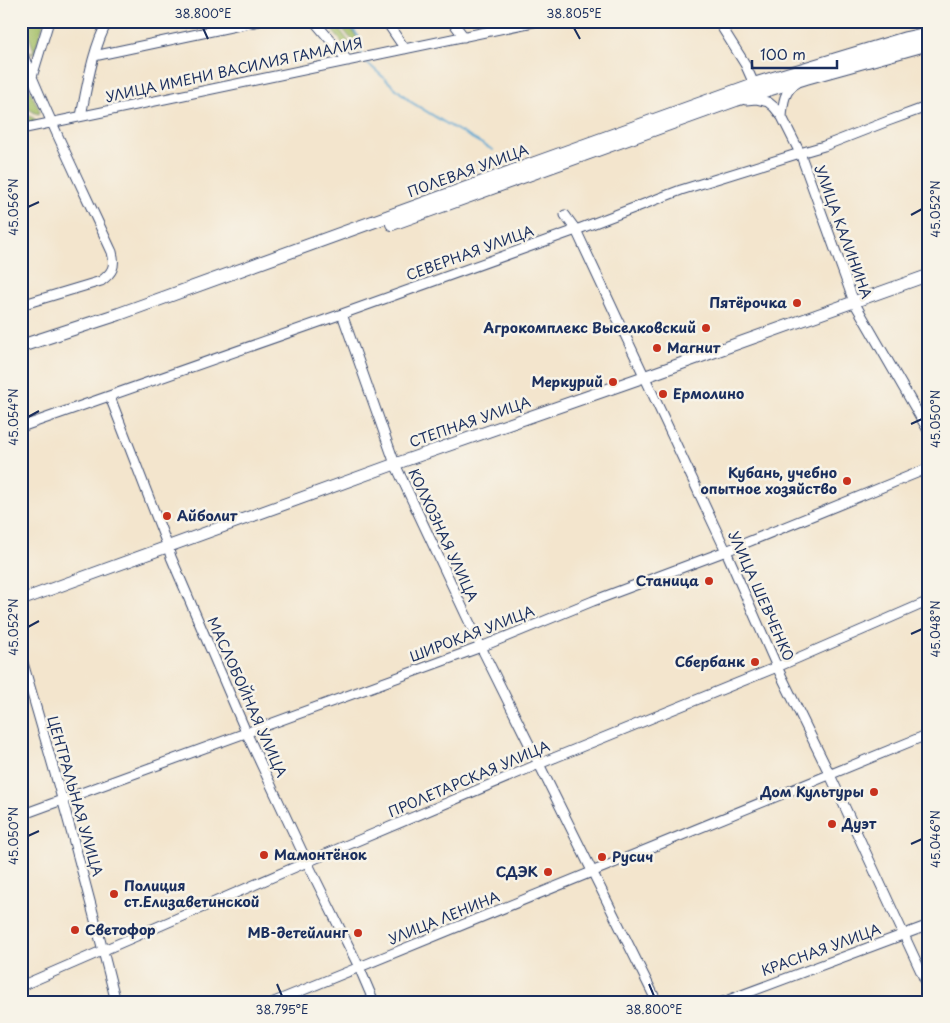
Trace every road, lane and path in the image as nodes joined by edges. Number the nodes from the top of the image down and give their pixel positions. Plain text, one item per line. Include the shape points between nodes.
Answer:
1 (49, 21) edge
2 (108, 21) edge
3 (259, 21) edge
4 (314, 21) edge
5 (386, 21) edge
6 (452, 21) edge
7 (538, 21) edge
8 (718, 21) edge
9 (248, 22) edge
10 (929, 33) edge
11 (464, 37) junction
12 (929, 44) edge
13 (405, 49) junction
14 (21, 50) edge
15 (94, 56) junction
16 (348, 61) junction
17 (32, 77) junction
18 (806, 78) junction
19 (754, 84) junction
20 (736, 100) junction
21 (929, 106) edge
22 (82, 116) junction
23 (782, 117) junction
24 (52, 122) junction
25 (21, 128) edge
26 (800, 153) junction
27 (565, 215) dead end
28 (576, 230) junction
29 (929, 275) edge
30 (854, 302) junction
31 (21, 305) edge
32 (342, 314) junction
33 (21, 346) edge
34 (21, 353) edge
35 (645, 377) junction
36 (110, 396) junction
37 (21, 427) edge
38 (929, 432) edge
39 (395, 464) junction
40 (929, 468) edge
41 (168, 547) junction
42 (726, 551) junction
43 (21, 600) edge
44 (929, 601) edge
45 (482, 647) junction
46 (21, 656) edge
47 (777, 667) junction
48 (246, 732) junction
49 (929, 734) edge
50 (539, 764) junction
51 (830, 775) junction
52 (63, 800) junction
53 (21, 815) edge
54 (307, 862) junction
55 (593, 872) junction
56 (929, 925) edge
57 (904, 934) junction
58 (103, 950) junction
59 (358, 967) junction
60 (21, 986) edge
61 (929, 989) edge
62 (116, 1002) edge
63 (274, 1002) edge
64 (374, 1002) edge
65 (657, 1002) edge
66 (723, 1002) edge

1 - 17 street
2 - 15 street
3 - 9 street
4 - 16 street
5 - 13 street
6 - 11 street
7 - 11 street, УЛИЦА ИМЕНИ ВАСИЛИЯ ГАМАЛИЯ
8 - 19 street
9 - 15 street
10 - 19 highway, ПОЛЕВАЯ УЛИЦА
11 - 13 street, УЛИЦА ИМЕНИ ВАСИЛИЯ ГАМАЛИЯ
12 - 18 highway, ПОЛЕВАЯ УЛИЦА
13 - 16 street, УЛИЦА ИМЕНИ ВАСИЛИЯ ГАМАЛИЯ
14 - 17 street
15 - 22 street
16 - 22 street, УЛИЦА ИМЕНИ ВАСИЛИЯ ГАМАЛИЯ
17 - 24 street
18 - 20 highway, ПОЛЕВАЯ УЛИЦА
18 - 23 street via 787,92
19 - 33 highway, ПОЛЕВАЯ УЛИЦА via 119,314
20 - 23 street via 768,102
20 - 34 highway, ПОЛЕВАЯ УЛИЦА via 122,321
21 - 26 street, СЕВЕРНАЯ УЛИЦА
22 - 24 street, УЛИЦА ИМЕНИ ВАСИЛИЯ ГАМАЛИЯ
23 - 26 street, УЛИЦА КАЛИНИНА
24 - 25 street, УЛИЦА ИМЕНИ ВАСИЛИЯ ГАМАЛИЯ
24 - 31 street via 112,252 113,268 100,281
26 - 28 street, СЕВЕРНАЯ УЛИЦА via 680,190
26 - 30 street, УЛИЦА КАЛИНИНА
27 - 28 street, УЛИЦА ШЕВЧЕНКО
28 - 32 street, СЕВЕРНАЯ УЛИЦА
28 - 35 street, УЛИЦА ШЕВЧЕНКО
29 - 30 main road, СТЕПНАЯ УЛИЦА
30 - 35 main road, СТЕПНАЯ УЛИЦА
30 - 38 street, УЛИЦА КАЛИНИНА
32 - 36 street, СЕВЕРНАЯ УЛИЦА
32 - 39 street, КОЛХОЗНАЯ УЛИЦА
35 - 39 main road, СТЕПНАЯ УЛИЦА
35 - 42 street, УЛИЦА ШЕВЧЕНКО
36 - 37 street, СЕВЕРНАЯ УЛИЦА
36 - 41 street, МАСЛОБОЙНАЯ УЛИЦА
39 - 41 main road, СТЕПНАЯ УЛИЦА
39 - 45 street, КОЛХОЗНАЯ УЛИЦА
40 - 42 street, ШИРОКАЯ УЛИЦА
41 - 43 main road, СТЕПНАЯ УЛИЦА
41 - 48 street, МАСЛОБОЙНАЯ УЛИЦА
42 - 45 street, ШИРОКАЯ УЛИЦА
42 - 47 street, УЛИЦА ШЕВЧЕНКО
44 - 47 street, ПРОЛЕТАРСКАЯ УЛИЦА
45 - 48 street, ШИРОКАЯ УЛИЦА
45 - 50 street, КОЛХОЗНАЯ УЛИЦА
46 - 52 street, ЦЕНТРАЛЬНАЯ УЛИЦА
47 - 50 street, ПРОЛЕТАРСКАЯ УЛИЦА
47 - 51 street, УЛИЦА ШЕВЧЕНКО
48 - 52 street, ШИРОКАЯ УЛИЦА
48 - 54 street, МАСЛОБОЙНАЯ УЛИЦА
49 - 51 street, УЛИЦА ЛЕНИНА
50 - 54 street, ПРОЛЕТАРСКАЯ УЛИЦА
50 - 55 street, КОЛХОЗНАЯ УЛИЦА
51 - 55 street, УЛИЦА ЛЕНИНА
51 - 57 street, УЛИЦА ШЕВЧЕНКО
52 - 53 street, ШИРОКАЯ УЛИЦА
52 - 58 street, ЦЕНТРАЛЬНАЯ УЛИЦА
54 - 58 street, ПРОЛЕТАРСКАЯ УЛИЦА
54 - 59 street, МАСЛОБОЙНАЯ УЛИЦА
55 - 59 street, УЛИЦА ЛЕНИНА
55 - 65 street, КОЛХОЗНАЯ УЛИЦА
56 - 57 street, КРАСНАЯ УЛИЦА
57 - 61 street, УЛИЦА ШЕВЧЕНКО
57 - 66 street, КРАСНАЯ УЛИЦА
58 - 60 street, ПРОЛЕТАРСКАЯ УЛИЦА
58 - 62 street, ЦЕНТРАЛЬНАЯ УЛИЦА
59 - 63 street, УЛИЦА ЛЕНИНА
59 - 64 street, МАСЛОБОЙНАЯ УЛИЦА

